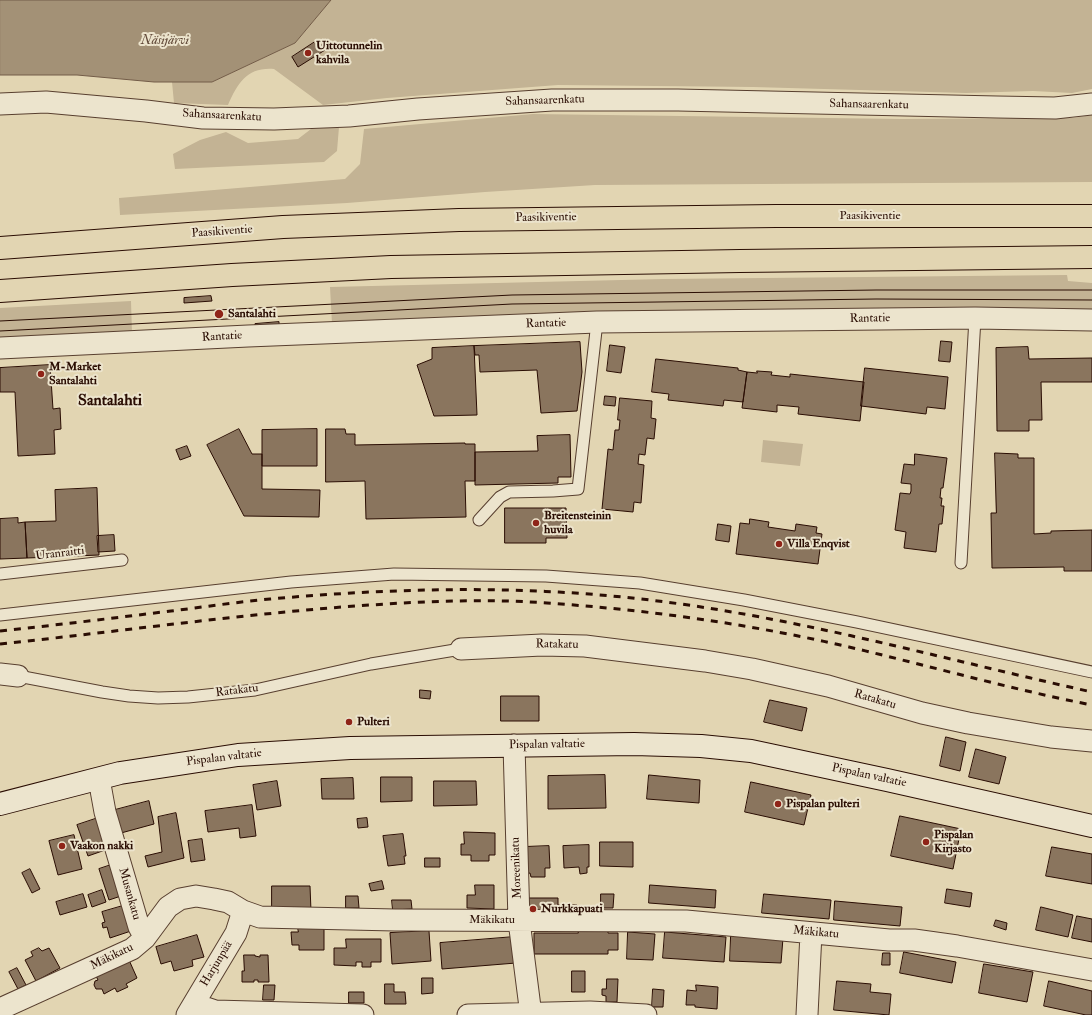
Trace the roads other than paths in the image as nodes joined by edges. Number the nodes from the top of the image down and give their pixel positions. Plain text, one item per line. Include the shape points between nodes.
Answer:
1 (0, 104) edge
2 (1092, 104) edge
3 (1092, 207) edge
4 (1013, 216) junction
5 (1092, 216) edge
6 (0, 248) edge
7 (1092, 258) edge
8 (0, 291) edge
9 (975, 318) junction
10 (1092, 320) edge
11 (597, 322) junction
12 (0, 348) edge
13 (479, 520) dead end
14 (122, 560) dead end
15 (961, 563) dead end
16 (0, 574) edge
17 (0, 615) edge
18 (461, 649) joint
19 (1092, 672) edge
20 (9, 675) edge
21 (1092, 741) edge
22 (514, 745) junction
23 (99, 779) junction
24 (0, 804) edge
25 (1092, 826) edge
26 (243, 911) junction
27 (519, 920) junction
28 (811, 932) junction
29 (145, 938) junction
30 (1092, 970) edge
31 (0, 1008) edge
32 (190, 1009) edge
33 (530, 1014) edge
34 (363, 1015) edge
35 (468, 1015) edge
36 (646, 1015) edge
37 (807, 1015) edge

1 - 2 street, Sahansaarenkatu via 46,102 204,118 274,119 349,116 552,100 1004,108 1055,108
3 - 4 highway
4 - 5 highway, Paasikiventie
4 - 6 highway, Paasikiventie via 451,220 283,227
7 - 8 highway via 391,267
9 - 10 street, Rantatie
9 - 11 street, Rantatie
9 - 15 lane
11 - 12 street, Rantatie
11 - 13 lane via 578,489 509,492 500,497
14 - 16 lane, Uranraitti
17 - 19 lane via 290,582 394,574 546,576 640,583 744,600
18 - 20 lane, Ratakatu via 371,664 255,690 188,697 129,696
18 - 21 street, Ratakatu via 534,645 585,646 705,661 820,685 968,723
22 - 23 main road, Pispalan valtatie via 350,748 238,755 120,773
22 - 25 main road, Pispalan valtatie via 642,744 751,751
22 - 27 street, Moreenikatu
23 - 24 main road, Pispalan valtatie
23 - 29 street, Musankatu via 105,812 139,927
26 - 27 street, Mäkikatu via 260,917
26 - 29 street, Mäkikatu via 228,902 214,899 196,896 180,899 168,907
26 - 32 street, Harjunpää via 236,933
27 - 28 street, Mäkikatu via 686,921
27 - 33 street, Moreenikatu
28 - 30 street, Mäkikatu via 914,940
28 - 37 street
29 - 31 street, Mäkikatu via 132,949
32 - 34 street
33 - 35 street
33 - 36 street via 590,1012

